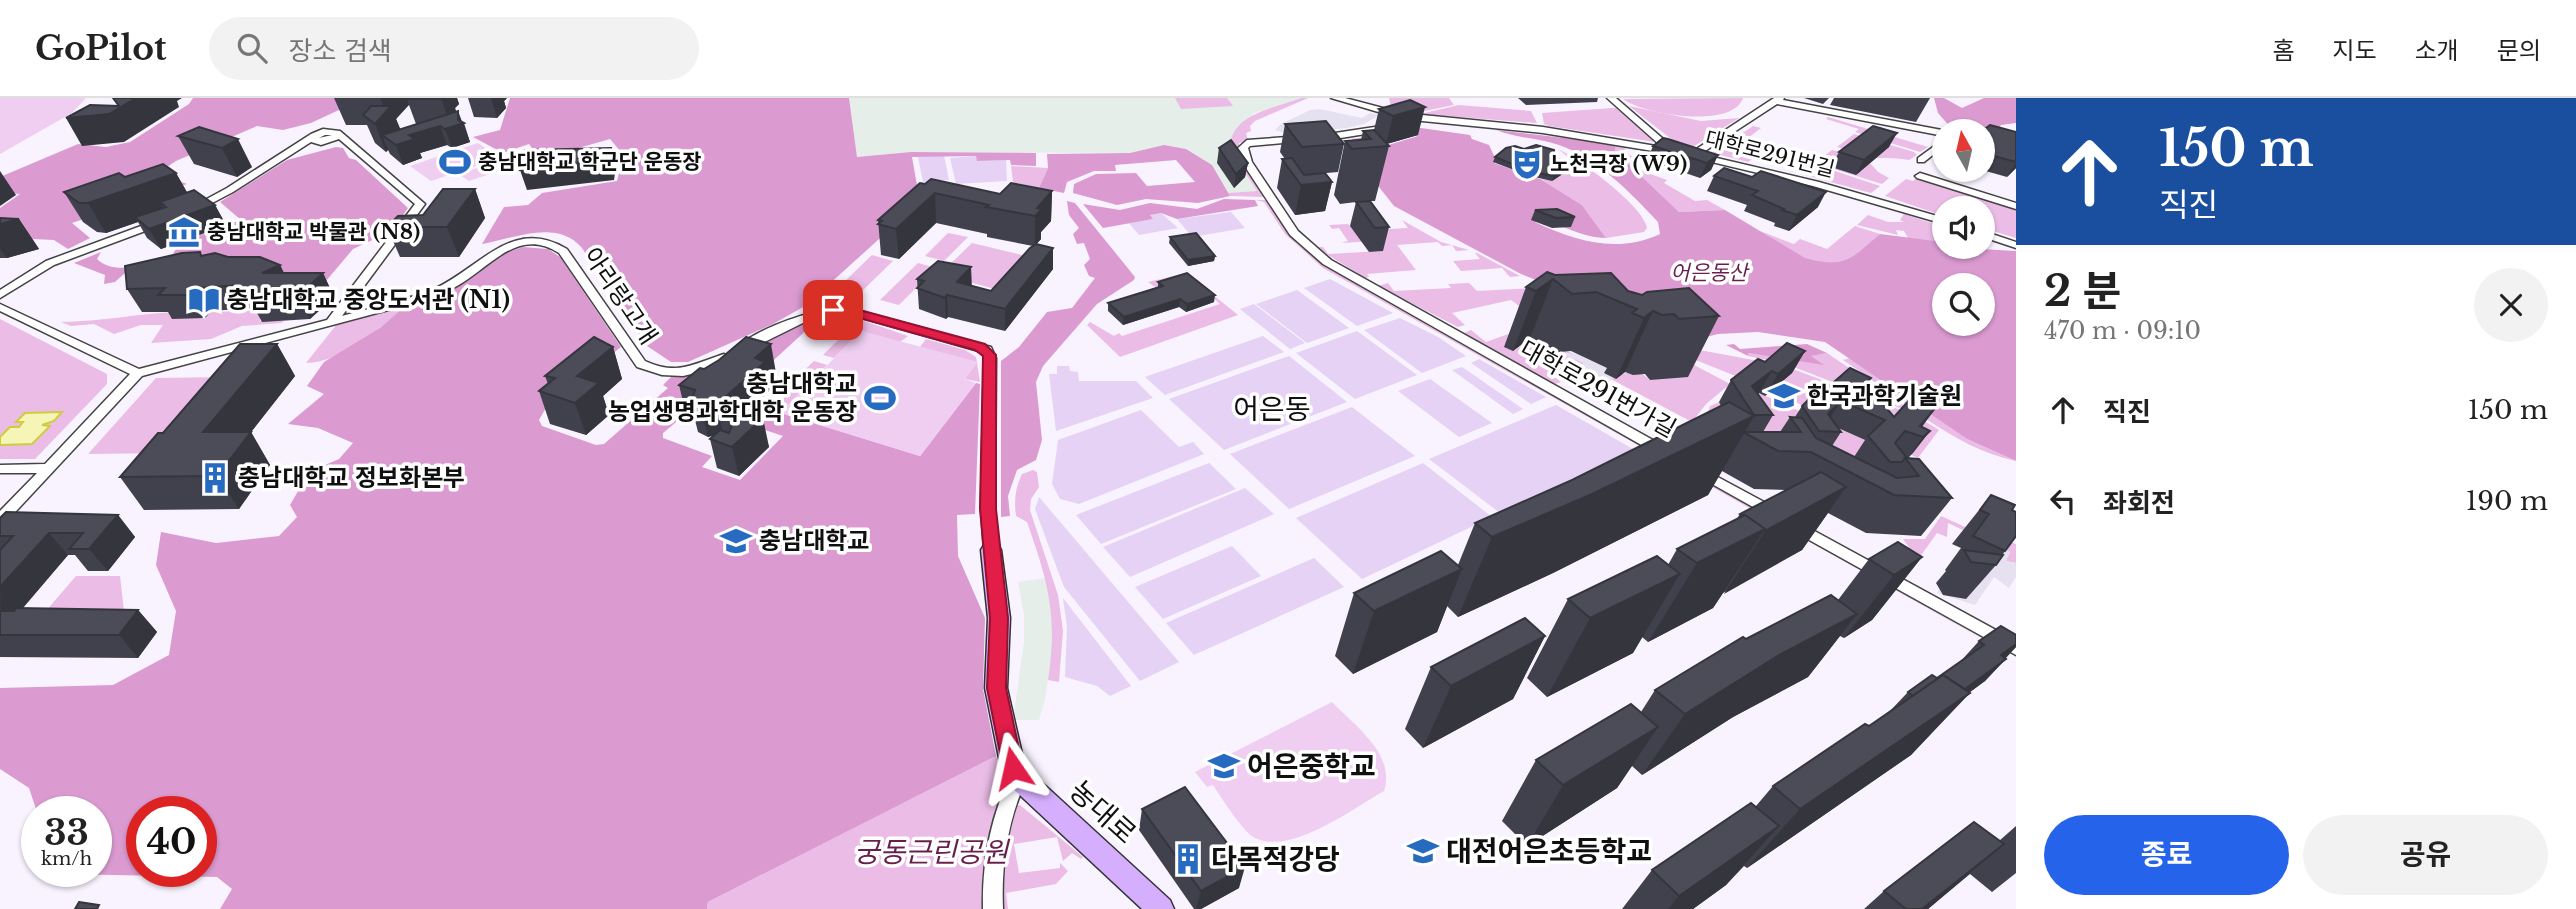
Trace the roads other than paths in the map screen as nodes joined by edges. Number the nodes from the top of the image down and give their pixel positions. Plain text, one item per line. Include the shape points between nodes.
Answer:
1 (1335, 98) edge
2 (1611, 98) edge
3 (1778, 99) edge
4 (1402, 116) junction
5 (1932, 131) edge
6 (321, 140) junction
7 (347, 142) junction
8 (1672, 151) junction
9 (1932, 151) edge
10 (1699, 156) junction
11 (1921, 160) dead end
12 (1920, 176) dead end
13 (2016, 206) edge
14 (187, 212) edge
15 (169, 218) edge
16 (1932, 218) edge
17 (1995, 238) edge
18 (2016, 245) edge
19 (0, 295) edge
20 (0, 307) edge
21 (331, 322) junction
22 (138, 373) junction
23 (1675, 457) edge
24 (1692, 467) edge
25 (49, 468) junction
26 (0, 469) edge
27 (0, 520) edge
28 (991, 550) joint
29 (2016, 649) edge
30 (1014, 786) junction
31 (993, 909) edge
32 (1161, 909) edge

1 - 4 street, 대학로291번길
2 - 8 street
3 - 5 street
3 - 10 street via 1701,150
4 - 8 street, 대학로291번길 via 1543,130
4 - 23 street, 대학로291번가길 via 1393,126 1352,136 1247,143 1243,148 1247,162 1291,229 1327,262
6 - 7 street
6 - 7 street via 328,132
6 - 14 street via 290,152
7 - 21 street via 420,204
8 - 10 street, 대학로291번길
9 - 11 street
10 - 16 street, 대학로291번길
12 - 13 street
15 - 19 street via 50,263
17 - 18 street
20 - 22 street
21 - 22 street, 아리랑고개
21 - 28 street, 아리랑고개 via 451,285 503,247 532,241 563,251 634,358 656,371 707,367 819,312 845,310 987,350
22 - 25 street
24 - 29 street, 대학로291번가길
25 - 26 street
25 - 27 street
28 - 30 street via 999,618 996,688
30 - 31 street via 990,884
30 - 32 street, 농대로

